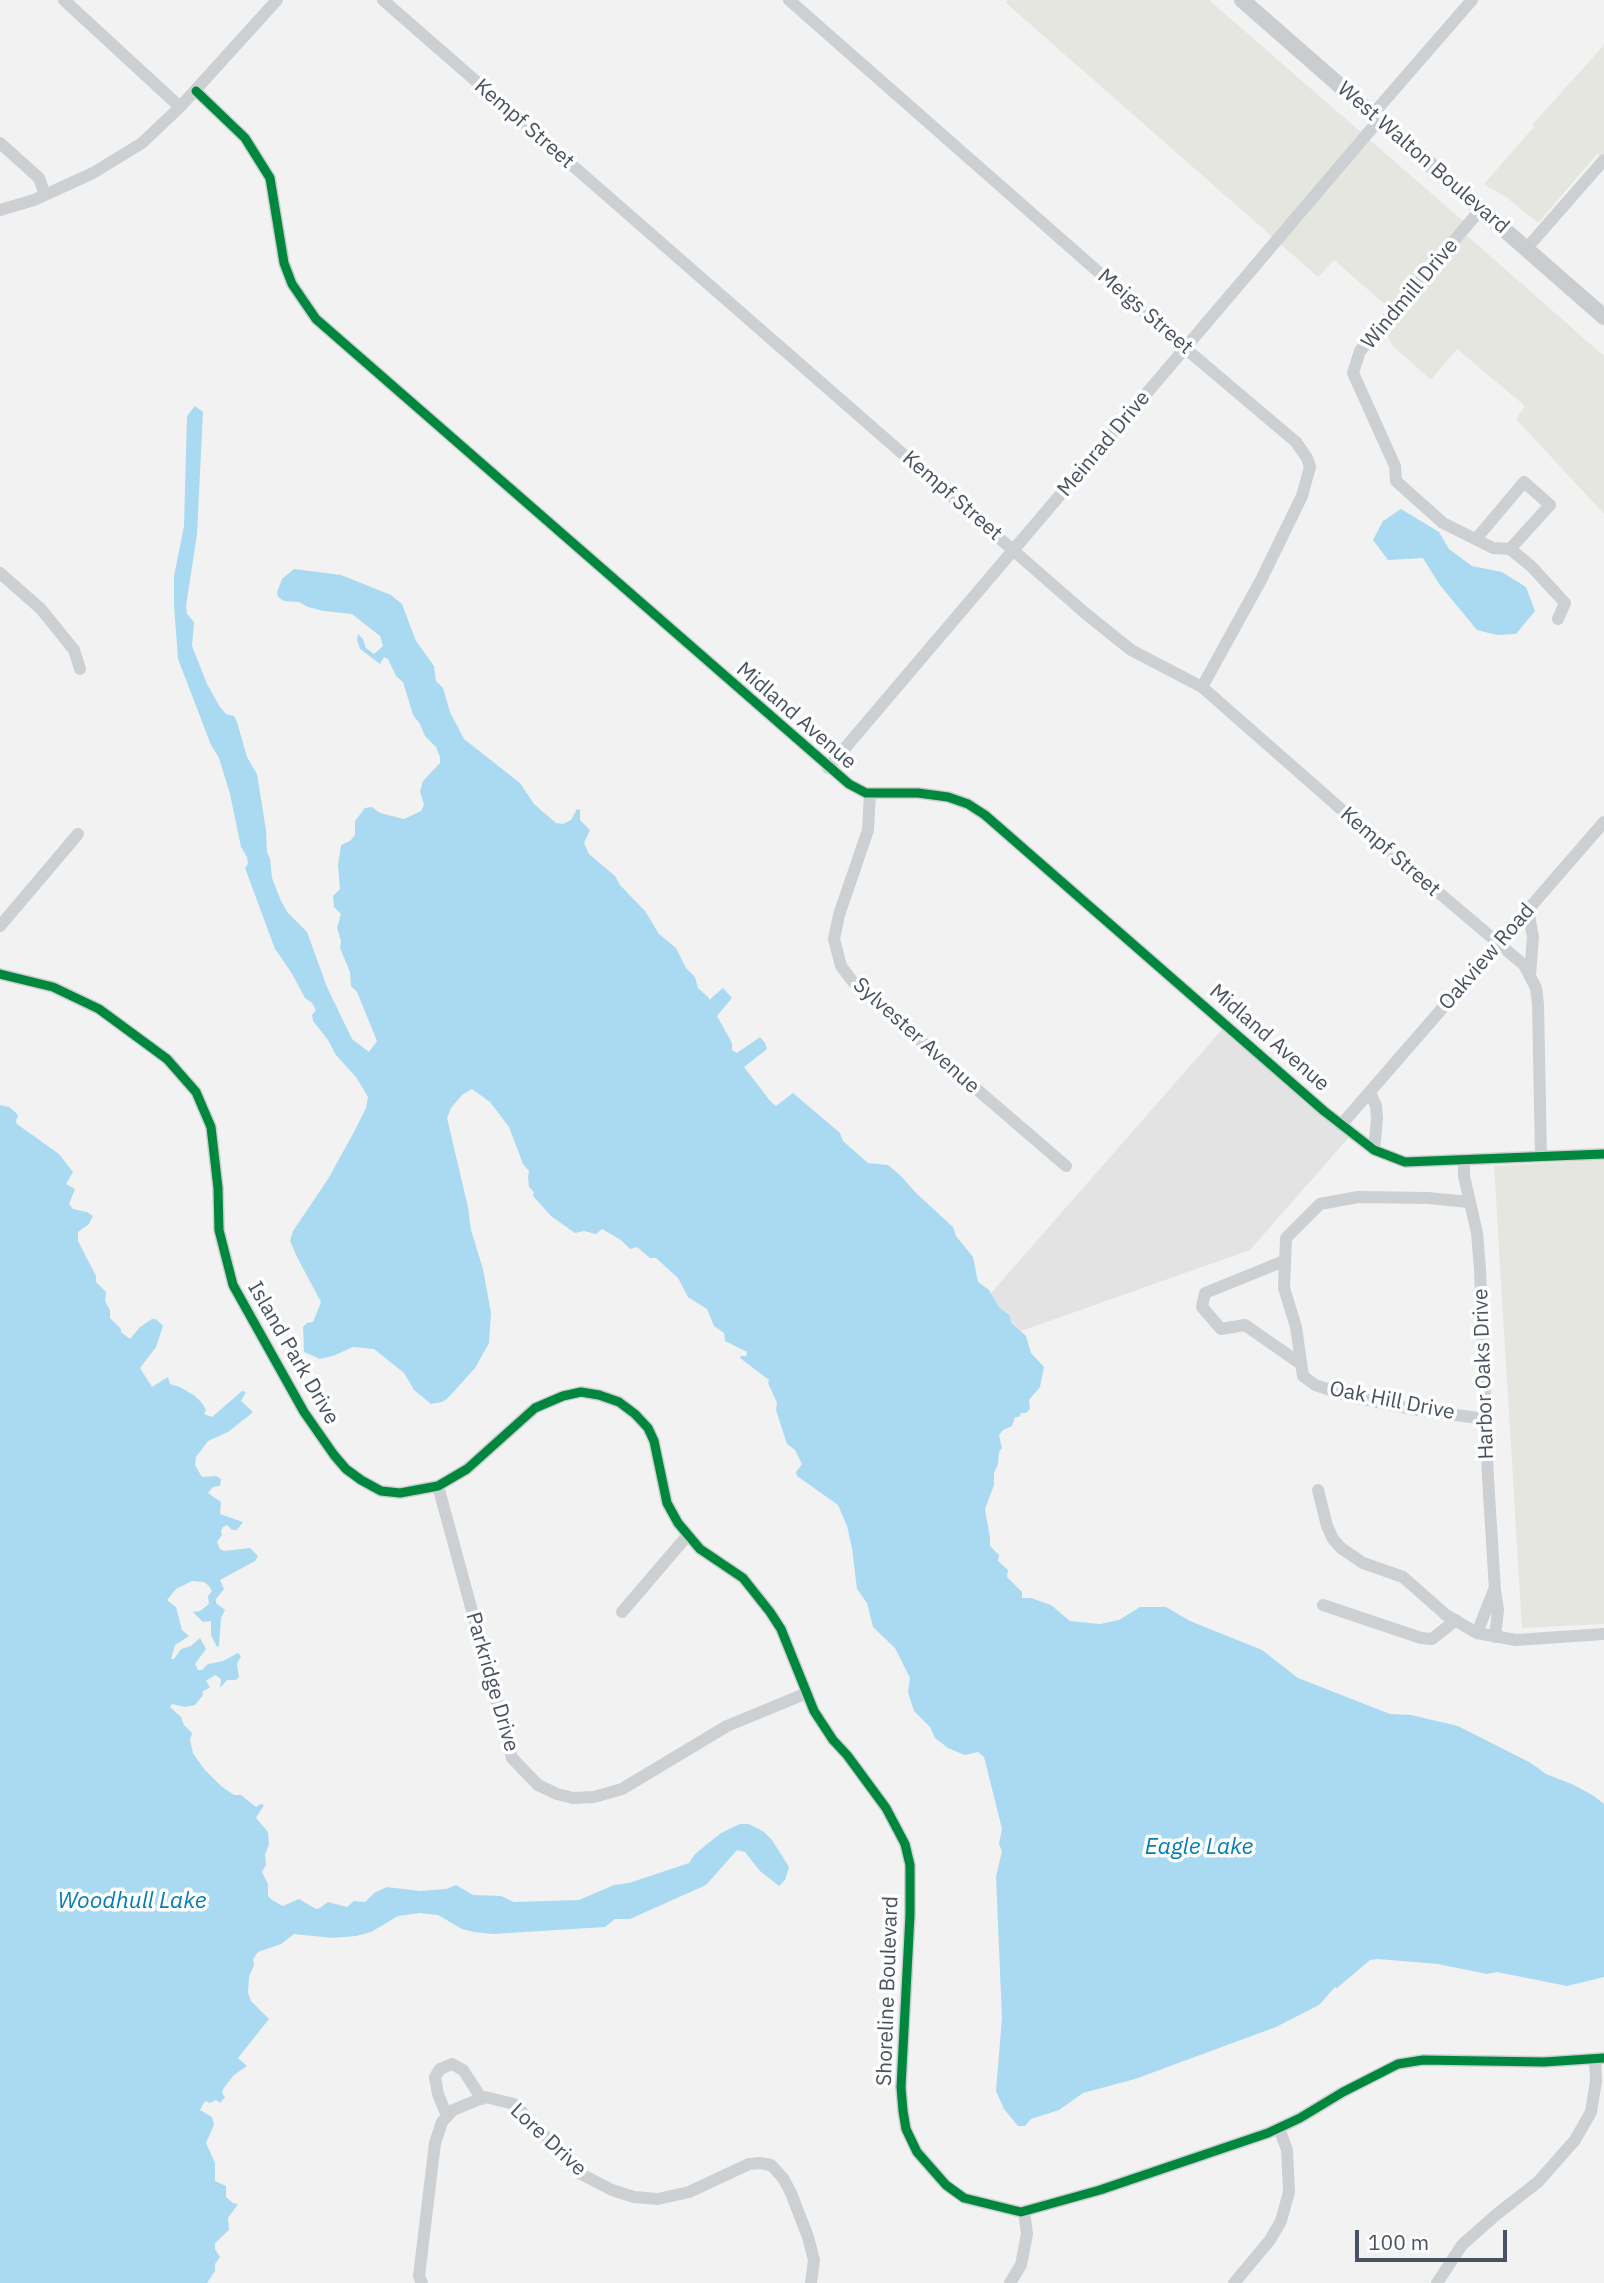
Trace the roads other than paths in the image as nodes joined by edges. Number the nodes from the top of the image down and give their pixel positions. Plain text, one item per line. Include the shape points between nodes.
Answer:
1 (64, 0) edge
2 (277, 0) edge
3 (383, 0) edge
4 (789, 0) edge
5 (1242, 0) edge
6 (1472, 0) edge
7 (196, 91) junction
8 (180, 107) junction
9 (1376, 117) junction
10 (0, 143) edge
11 (1602, 163) edge
12 (45, 195) junction
13 (1481, 209) junction
14 (0, 210) edge
15 (1526, 249) junction
16 (1604, 317) edge
17 (1186, 349) junction
18 (1476, 540) junction
19 (1014, 550) junction
20 (1510, 550) junction
21 (0, 573) edge
22 (1558, 619) dead end
23 (80, 669) dead end
24 (1202, 687) junction
25 (828, 768) junction
26 (870, 793) junction
27 (1604, 822) edge
28 (78, 834) dead end
29 (1528, 910) junction
30 (0, 926) edge
31 (1498, 945) junction
32 (0, 974) edge
33 (1530, 975) junction
34 (1370, 1092) junction
35 (1341, 1125) junction
36 (1374, 1150) junction
37 (1604, 1154) edge
38 (1541, 1156) junction
39 (1464, 1160) junction
40 (1066, 1166) dead end
41 (1469, 1202) junction
42 (1284, 1261) junction
43 (1301, 1364) junction
44 (1486, 1419) junction
45 (438, 1486) junction
46 (1318, 1490) dead end
47 (687, 1535) junction
48 (1494, 1590) junction
49 (1323, 1605) dead end
50 (622, 1612) dead end
51 (1456, 1620) junction
52 (1477, 1633) junction
53 (1604, 1634) edge
54 (1495, 1637) junction
55 (807, 1693) junction
56 (1600, 2058) edge
57 (482, 2099) junction
58 (447, 2116) junction
59 (1279, 2128) junction
60 (1024, 2211) junction
61 (422, 2283) edge
62 (811, 2283) edge
63 (1010, 2283) edge
64 (1234, 2283) edge
65 (1437, 2283) edge

1 - 8 street
2 - 7 street
3 - 19 street, Kempf Street
4 - 17 street, Meigs Street
5 - 9 main road, West Walton Boulevard
6 - 9 street, Meinrad Drive
7 - 8 street
7 - 25 street, Midland Avenue via 245,138 270,178 284,263 316,319
8 - 12 street via 142,143
9 - 13 main road, West Walton Boulevard
9 - 17 street, Meinrad Drive
10 - 12 street via 39,178
11 - 15 street
12 - 14 street
13 - 15 main road, West Walton Boulevard
13 - 18 street, Windmill Drive via 1360,351 1353,373 1395,466 1396,481 1443,523
15 - 16 main road, West Walton Boulevard
17 - 19 street, Meinrad Drive
17 - 24 street, Meigs Street via 1296,442 1310,467 1303,496
18 - 20 street, Windmill Drive
18 - 20 street via 1524,482 1550,505
19 - 24 street, Kempf Street via 1123,644
19 - 25 street, Meinrad Drive
20 - 22 street via 1565,603
21 - 23 street via 41,609 74,650
24 - 31 street, Kempf Street
25 - 26 street, Midland Avenue
26 - 35 street, Midland Avenue via 948,797 985,815
26 - 40 street, Sylvester Avenue via 868,830 834,939 841,966 853,982
27 - 29 street, Oakview Road
28 - 30 street
29 - 31 street, Oakview Road
29 - 33 street via 1533,937
31 - 33 street, Kempf Street
31 - 34 street, Oakview Road
32 - 45 street, Island Park Drive via 52,988 99,1009 150,1044 184,1076 211,1127 219,1230 233,1285 304,1412 334,1455 361,1480 381,1491 400,1493
33 - 38 street via 1538,1004
34 - 35 street, Oakview Road
34 - 36 street via 1377,1119
35 - 36 street, Midland Avenue
36 - 39 street, Midland Avenue via 1405,1162
37 - 38 street, Midland Avenue
38 - 39 street, Midland Avenue
39 - 41 street, Harbor Oaks Drive
41 - 42 street via 1358,1197 1320,1204 1286,1238
41 - 44 street, Harbor Oaks Drive via 1480,1269
42 - 43 street via 1284,1287
42 - 43 street via 1205,1293 1202,1307 1221,1329 1245,1325
43 - 44 street, Oak Hill Drive via 1303,1376 1328,1389 1418,1410
44 - 48 street, Harbor Oaks Drive
45 - 47 street, Shoreline Boulevard via 467,1469 535,1408 581,1392 599,1395 619,1402 648,1428 667,1503
45 - 55 street, Parkridge Drive via 512,1758 538,1785 573,1798 622,1789 727,1726
46 - 51 street via 1326,1525 1341,1548 1363,1563 1403,1577
47 - 50 street
47 - 55 street, Shoreline Boulevard via 753,1588 781,1629
48 - 52 street
48 - 54 street, Harbor Oaks Drive via 1498,1610
49 - 51 street via 1421,1638 1432,1639
51 - 52 street
52 - 54 street
53 - 54 street via 1516,1640
55 - 60 street, Shoreline Boulevard via 826,1730 886,1808 905,1844 910,1915 901,2087 906,2129 931,2170 964,2198
56 - 59 street, Shoreline Boulevard via 1398,2064
56 - 65 street via 1591,2112 1575,2140 1538,2182 1462,2245
57 - 58 street, Lore Drive
57 - 58 street via 463,2070 452,2064 440,2069 435,2077
57 - 62 street, Lore Drive via 514,2104 581,2174 634,2197 658,2199 689,2192 749,2164 771,2165 791,2193 808,2237 814,2260
58 - 61 street via 435,2143 419,2276
59 - 60 street, Shoreline Boulevard via 1165,2169
59 - 64 street via 1287,2150 1289,2192 1281,2221
60 - 63 street via 1027,2234 1021,2264

